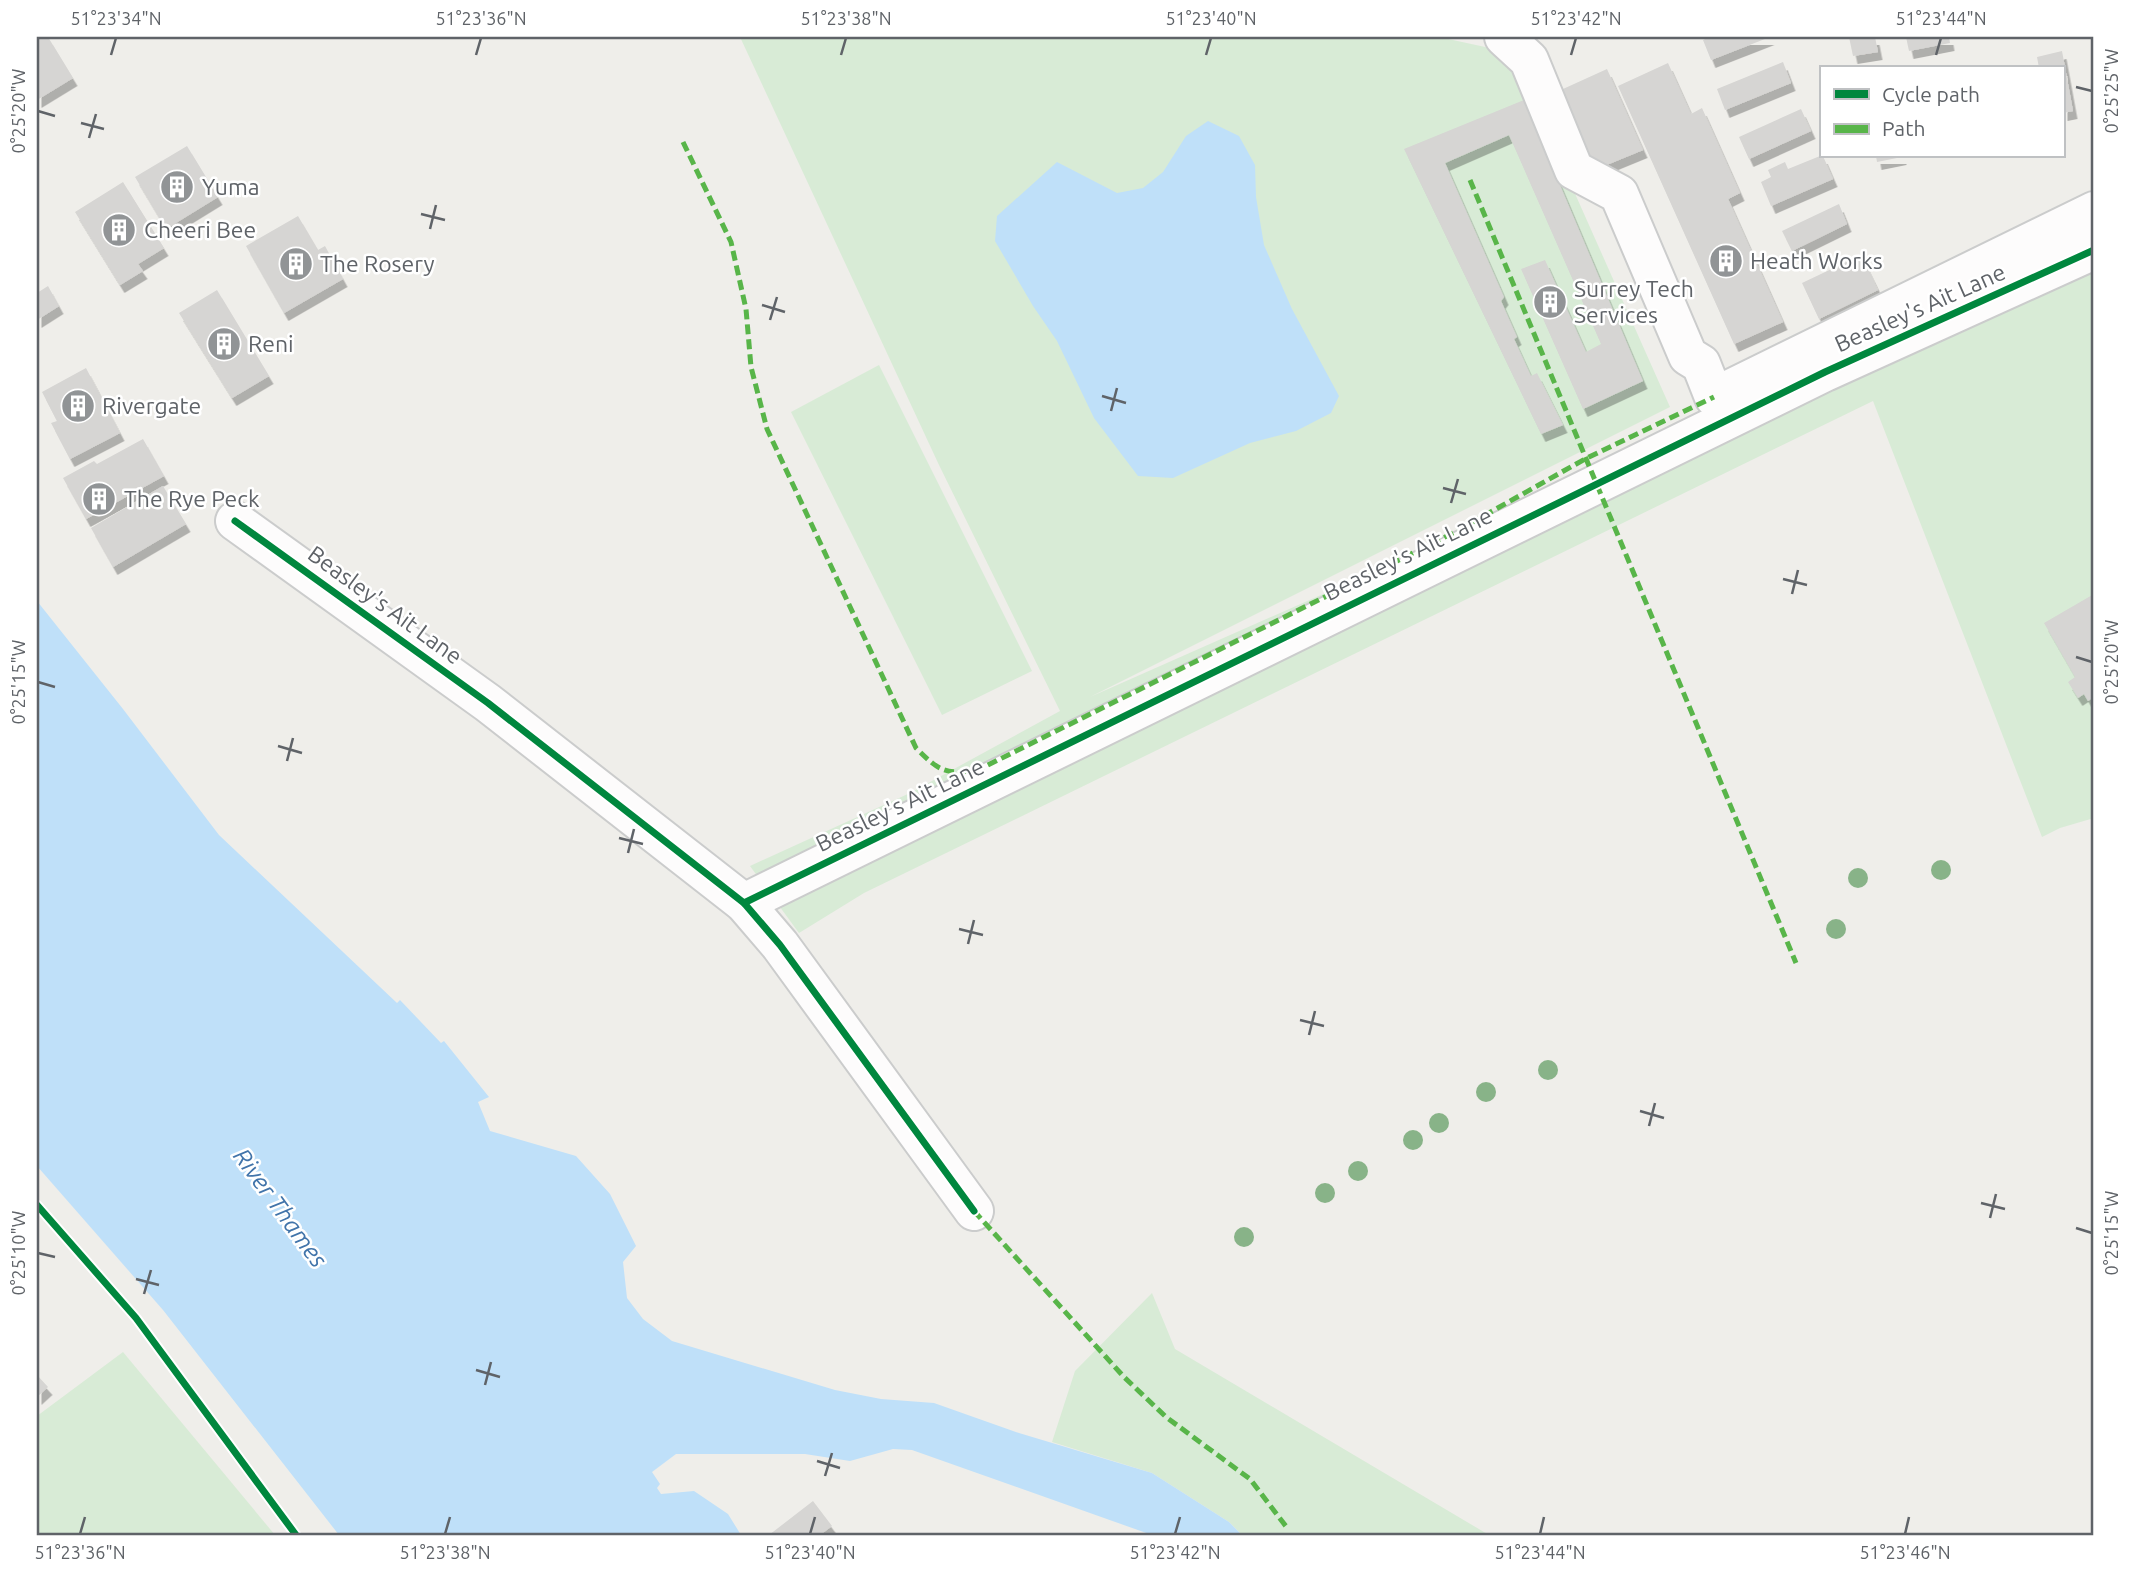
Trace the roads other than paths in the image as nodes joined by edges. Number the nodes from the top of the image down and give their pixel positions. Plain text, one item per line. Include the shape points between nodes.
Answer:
1 (1504, 37) edge
2 (2094, 211) edge
3 (2094, 250) edge
4 (235, 521) dead end
5 (744, 903) junction
6 (974, 1212) dead end

1 - 2 street via 1529,60 1574,170 1619,194 1688,356 1701,364 1714,397
3 - 5 street, Beasley's Ait Lane via 1812,378
4 - 5 street, Beasley's Ait Lane via 488,703
5 - 6 street, Beasley's Ait Lane via 780,945

